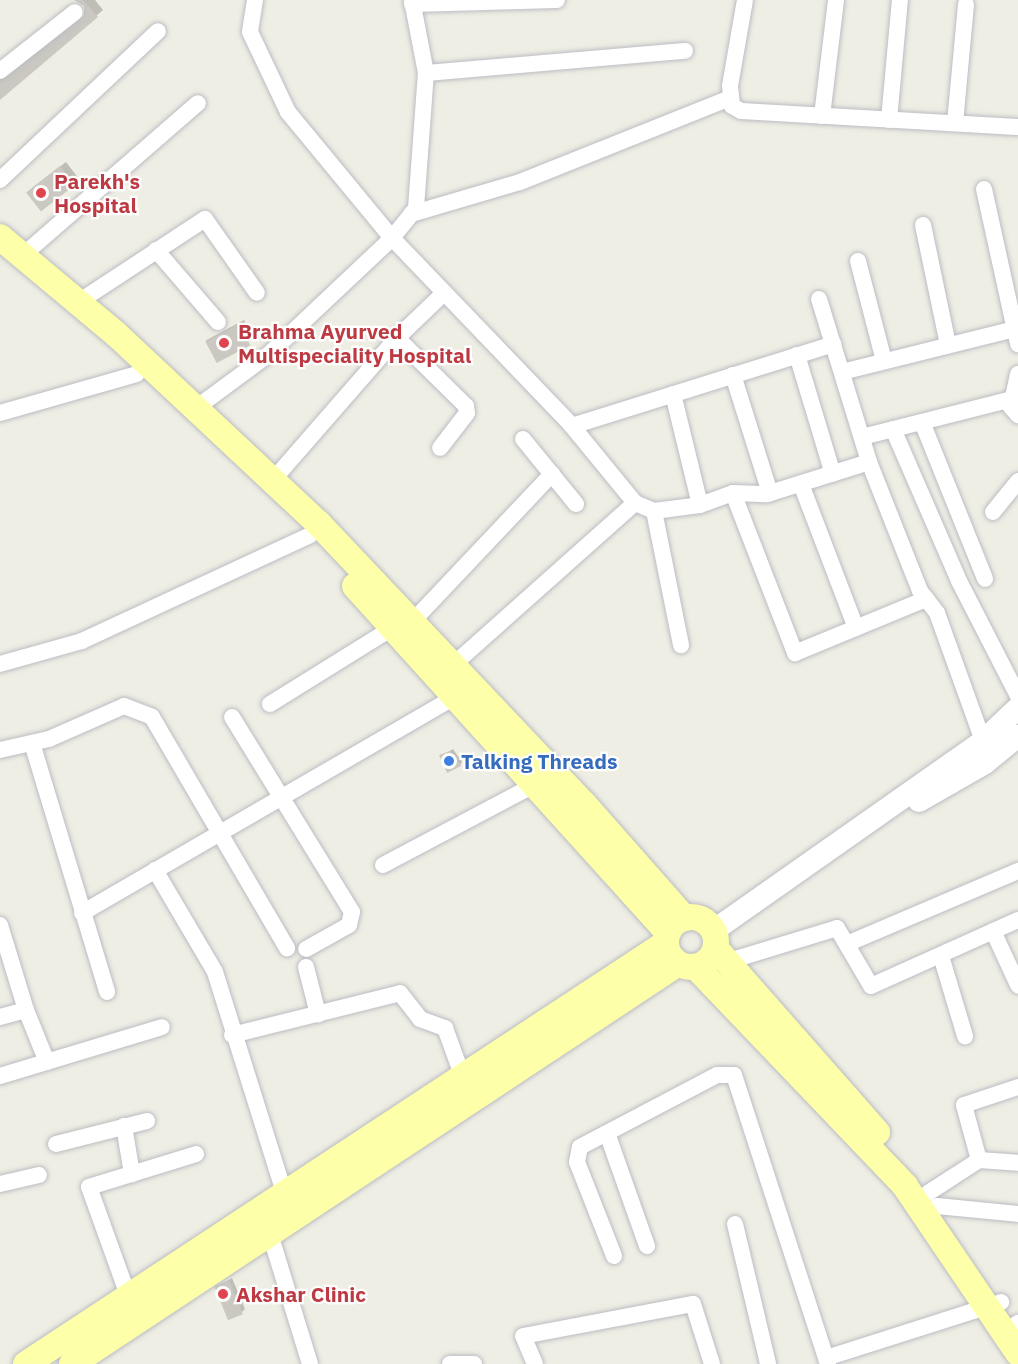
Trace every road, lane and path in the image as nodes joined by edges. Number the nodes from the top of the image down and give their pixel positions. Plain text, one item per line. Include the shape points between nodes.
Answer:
1 (255, 0) edge
2 (557, 0) edge
3 (745, 0) edge
4 (836, 0) edge
5 (900, 0) edge
6 (412, 2) edge
7 (966, 4) dead end
8 (75, 12) dead end
9 (158, 31) dead end
10 (685, 51) dead end
11 (0, 71) edge
12 (426, 73) junction
13 (730, 98) junction
14 (198, 103) dead end
15 (822, 116) junction
16 (889, 120) junction
17 (955, 123) junction
18 (1018, 127) edge
19 (0, 180) edge
20 (984, 189) dead end
21 (411, 214) junction
22 (923, 225) dead end
23 (0, 237) edge
24 (392, 238) junction
25 (156, 250) junction
26 (11, 255) edge
27 (858, 261) dead end
28 (1012, 290) edge
29 (257, 293) dead end
30 (444, 293) junction
31 (819, 299) dead end
32 (77, 303) junction
33 (218, 322) dead end
34 (1016, 337) edge
35 (398, 338) junction
36 (833, 344) junction
37 (948, 345) junction
38 (796, 355) junction
39 (884, 361) junction
40 (842, 372) junction
41 (137, 374) junction
42 (1018, 374) edge
43 (733, 375) junction
44 (673, 394) junction
45 (1015, 407) edge
46 (196, 408) junction
47 (0, 413) edge
48 (922, 422) junction
49 (572, 426) junction
50 (893, 429) junction
51 (862, 437) junction
52 (523, 439) dead end
53 (440, 448) dead end
54 (869, 462) junction
55 (552, 474) junction
56 (833, 474) junction
57 (273, 480) junction
58 (1018, 481) edge
59 (801, 484) junction
60 (733, 493) junction
61 (770, 493) junction
62 (635, 503) junction
63 (576, 504) dead end
64 (700, 505) junction
65 (654, 511) junction
66 (993, 512) dead end
67 (310, 535) junction
68 (985, 579) dead end
69 (926, 599) junction
70 (402, 625) junction
71 (856, 628) junction
72 (681, 645) dead end
73 (0, 664) edge
74 (453, 665) junction
75 (1018, 696) edge
76 (455, 698) junction
77 (270, 704) dead end
78 (1018, 708) edge
79 (232, 717) dead end
80 (1018, 736) edge
81 (983, 741) junction
82 (32, 743) junction
83 (0, 750) edge
84 (534, 785) junction
85 (279, 798) junction
86 (221, 831) junction
87 (383, 865) dead end
88 (155, 870) junction
89 (1018, 871) edge
90 (82, 914) junction
91 (1018, 920) edge
92 (0, 925) edge
93 (993, 931) junction
94 (849, 943) junction
95 (678, 945) junction
96 (718, 947) junction
97 (286, 948) dead end
98 (306, 949) dead end
99 (941, 956) junction
100 (306, 967) dead end
101 (1018, 985) edge
102 (107, 992) dead end
103 (26, 1010) junction
104 (318, 1014) junction
105 (0, 1017) edge
106 (162, 1027) dead end
107 (232, 1035) junction
108 (965, 1036) dead end
109 (47, 1062) junction
110 (0, 1076) edge
111 (464, 1076) junction
112 (1018, 1087) edge
113 (470, 1106) junction
114 (147, 1121) dead end
115 (124, 1126) junction
116 (607, 1133) junction
117 (56, 1144) dead end
118 (196, 1154) dead end
119 (979, 1160) junction
120 (1018, 1163) edge
121 (132, 1174) junction
122 (39, 1175) dead end
123 (0, 1184) edge
124 (285, 1196) junction
125 (933, 1200) junction
126 (1018, 1214) edge
127 (735, 1224) dead end
128 (270, 1234) junction
129 (647, 1246) dead end
130 (614, 1257) dead end
131 (129, 1298) junction
132 (994, 1304) junction
133 (1017, 1326) edge
134 (1018, 1353) edge
135 (827, 1361) edge
136 (34, 1362) edge
137 (765, 1363) edge
138 (72, 1364) edge
139 (310, 1364) edge
140 (450, 1364) edge
141 (474, 1364) edge
142 (535, 1364) edge
143 (712, 1364) edge

1 - 24 street via 250,32 288,112
2 - 6 street
3 - 13 street
4 - 15 street
5 - 16 street
6 - 12 street
7 - 17 street
8 - 11 street
9 - 19 street
10 - 12 street
12 - 21 street
13 - 15 street via 741,111
13 - 21 street via 520,182
14 - 26 street
15 - 16 street
16 - 17 street
17 - 18 street
20 - 28 street
21 - 24 street
22 - 37 street
23 - 26 main road
24 - 30 street
24 - 46 street via 268,355
25 - 29 street via 205,219
25 - 32 street
25 - 33 street
26 - 32 main road
26 - 41 main road
27 - 39 street
28 - 34 street
30 - 35 street
30 - 49 street
31 - 36 street
32 - 46 main road
34 - 37 street
35 - 53 street via 466,406 467,413
35 - 57 street
36 - 38 street
36 - 40 street
37 - 39 street
38 - 43 street
38 - 56 street
39 - 40 street
40 - 51 street
41 - 47 street
41 - 67 main road
42 - 45 street
43 - 44 street
43 - 61 street
44 - 49 street
44 - 64 street
45 - 48 street
46 - 57 main road
48 - 50 street
48 - 68 street
49 - 62 street
50 - 51 street
50 - 75 street via 959,581
51 - 54 street
52 - 55 street
54 - 56 street
54 - 69 street
55 - 63 street
55 - 70 street
56 - 59 street
57 - 70 main road
58 - 66 street
59 - 61 street
59 - 71 street
60 - 61 street
60 - 64 street
60 - 71 street via 795,653
62 - 65 street
62 - 74 street
64 - 65 street
65 - 72 street
67 - 70 main road
67 - 73 street via 82,641
69 - 71 street
69 - 81 street via 937,613
70 - 74 main road
70 - 76 main road
70 - 77 street
74 - 95 main road
76 - 84 main road
76 - 85 street
78 - 81 street
79 - 85 street
80 - 96 street via 985,763 887,820
81 - 96 street
82 - 83 street
82 - 86 street via 124,706 136,707 152,717
82 - 90 street
84 - 87 street
84 - 95 main road
85 - 86 street
85 - 98 street via 352,912 349,925
86 - 88 street
86 - 97 street
88 - 90 street
88 - 107 street via 214,972
89 - 94 street
90 - 102 street
91 - 93 street
92 - 103 street
93 - 99 street
93 - 101 street
94 - 96 street via 837,928
94 - 99 street via 871,986
95 - 96 main road
95 - 96 main road via 698,918
95 - 111 main road
95 - 113 main road
95 - 132 main road via 905,1186
96 - 125 main road
99 - 108 street
100 - 104 street
103 - 105 street
103 - 109 street
104 - 107 street
104 - 111 street via 400,993 420,1019 445,1028
106 - 109 street
107 - 124 street
109 - 110 street
111 - 113 street
111 - 124 main road
112 - 119 street via 964,1105
113 - 128 main road
114 - 115 street
115 - 117 street
115 - 121 street
116 - 129 street
116 - 130 street via 577,1153
116 - 135 street via 717,1075 734,1075
118 - 121 street
119 - 120 street
119 - 125 street
121 - 131 street via 89,1187
122 - 123 street
124 - 131 main road
125 - 126 street
125 - 132 main road
127 - 137 street
128 - 138 main road
128 - 139 street
131 - 136 main road
132 - 133 main road
132 - 134 main road
132 - 135 street
140 - 141 street
142 - 143 street via 523,1336 693,1304

